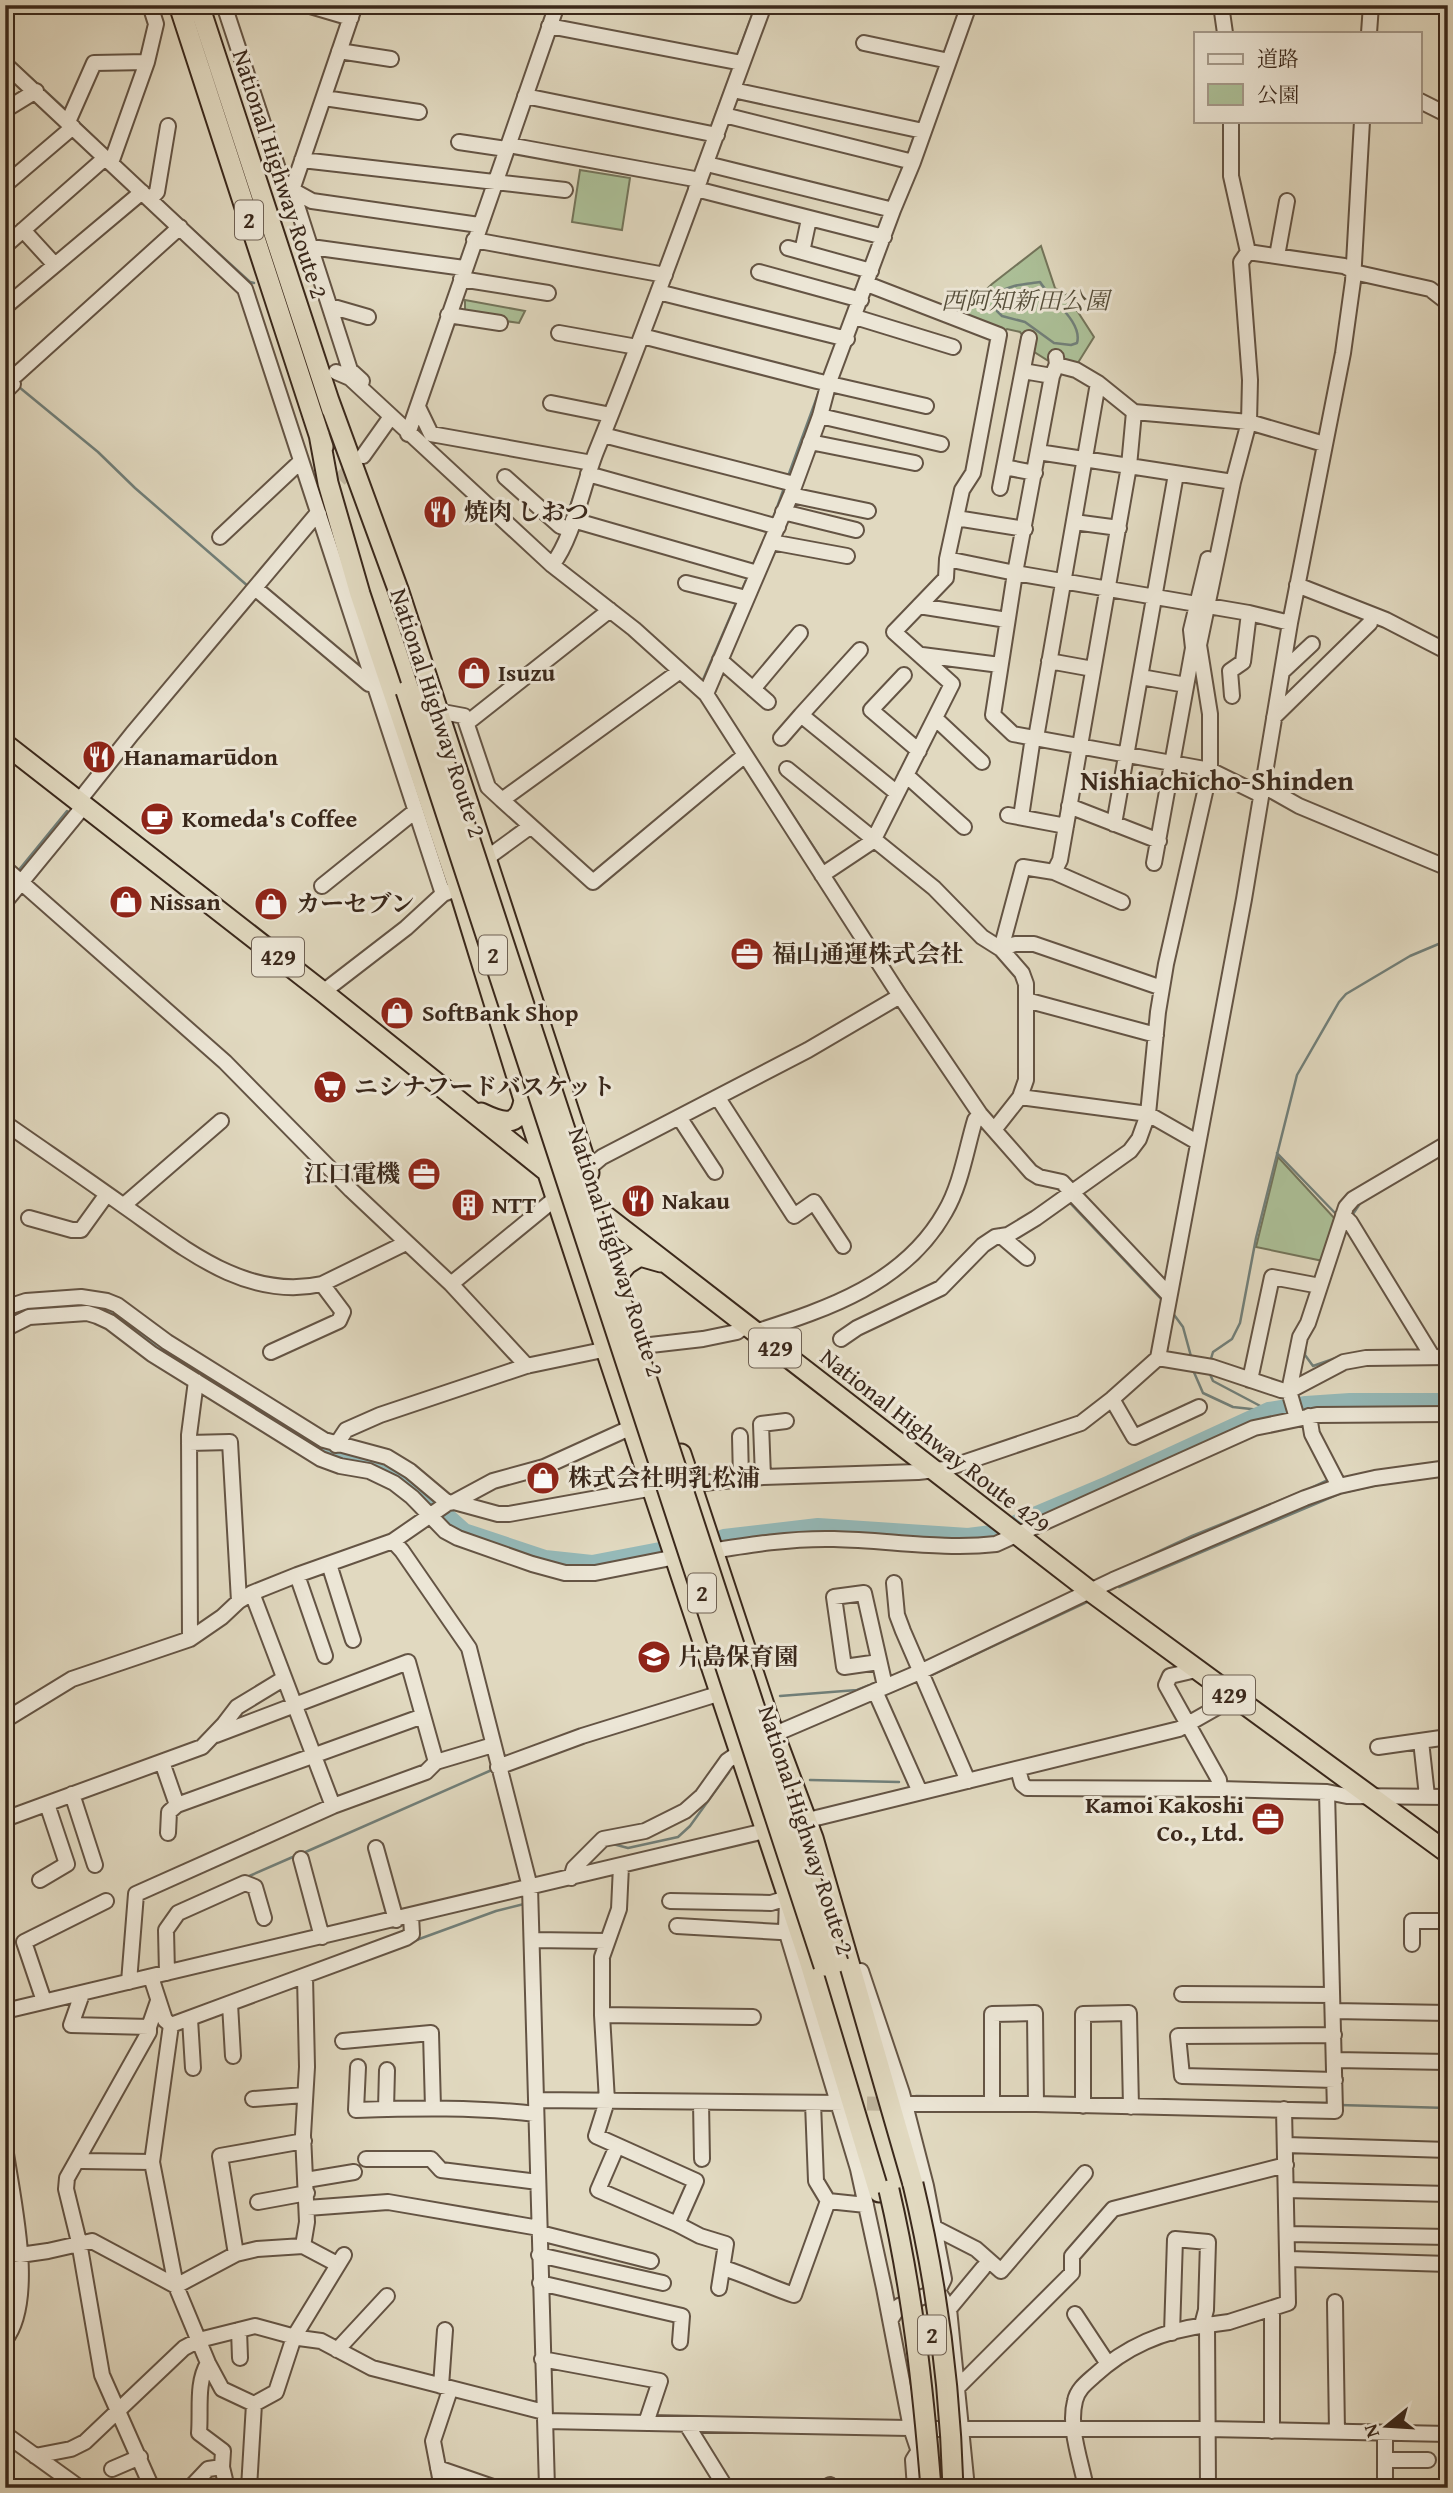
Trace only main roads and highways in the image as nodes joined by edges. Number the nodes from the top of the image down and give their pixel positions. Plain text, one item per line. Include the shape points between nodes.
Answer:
1 (179, 5) edge
2 (200, 5) edge
3 (328, 398) junction
4 (319, 434) junction
5 (414, 692) junction
6 (5, 744) edge
7 (524, 1100) junction
8 (467, 1108) junction
9 (580, 1143) junction
10 (562, 1191) junction
11 (602, 1213) junction
12 (665, 1264) junction
13 (621, 1271) junction
14 (1448, 1853) edge
15 (890, 2191) junction
16 (931, 2488) edge
17 (947, 2488) edge
18 (953, 2488) edge

1 - 4 highway, National Highway Route 2 / 2
2 - 3 highway, National Highway Route 2 / 2
3 - 5 highway, National Highway Route 2 / 2
3 - 9 highway via 399,592
4 - 5 highway, National Highway Route 2 / 2
4 - 7 highway via 328,483 451,892
5 - 15 highway, National Highway Route 2 / 2, bridge via 831,1964 879,2096
6 - 8 highway, National Highway Route 429 / 429
7 - 8 highway via 522,1111 509,1121
7 - 10 highway
8 - 10 highway, National Highway Route 429 / 429
9 - 10 highway via 579,1167
9 - 11 highway
10 - 11 highway, National Highway Route 429 / 429
10 - 15 highway via 606,1350 787,1898
11 - 12 highway, National Highway Route 429 / 429
11 - 13 highway
12 - 13 highway via 640,1256
12 - 14 highway, National Highway Route 429 / 429 via 1090,1591
13 - 15 highway via 770,1723 810,1829
15 - 16 highway, National Highway Route 2 / 2, bridge via 921,2373
15 - 17 highway, National Highway Route 2 / 2 via 924,2277
15 - 18 highway, bridge via 933,2276

